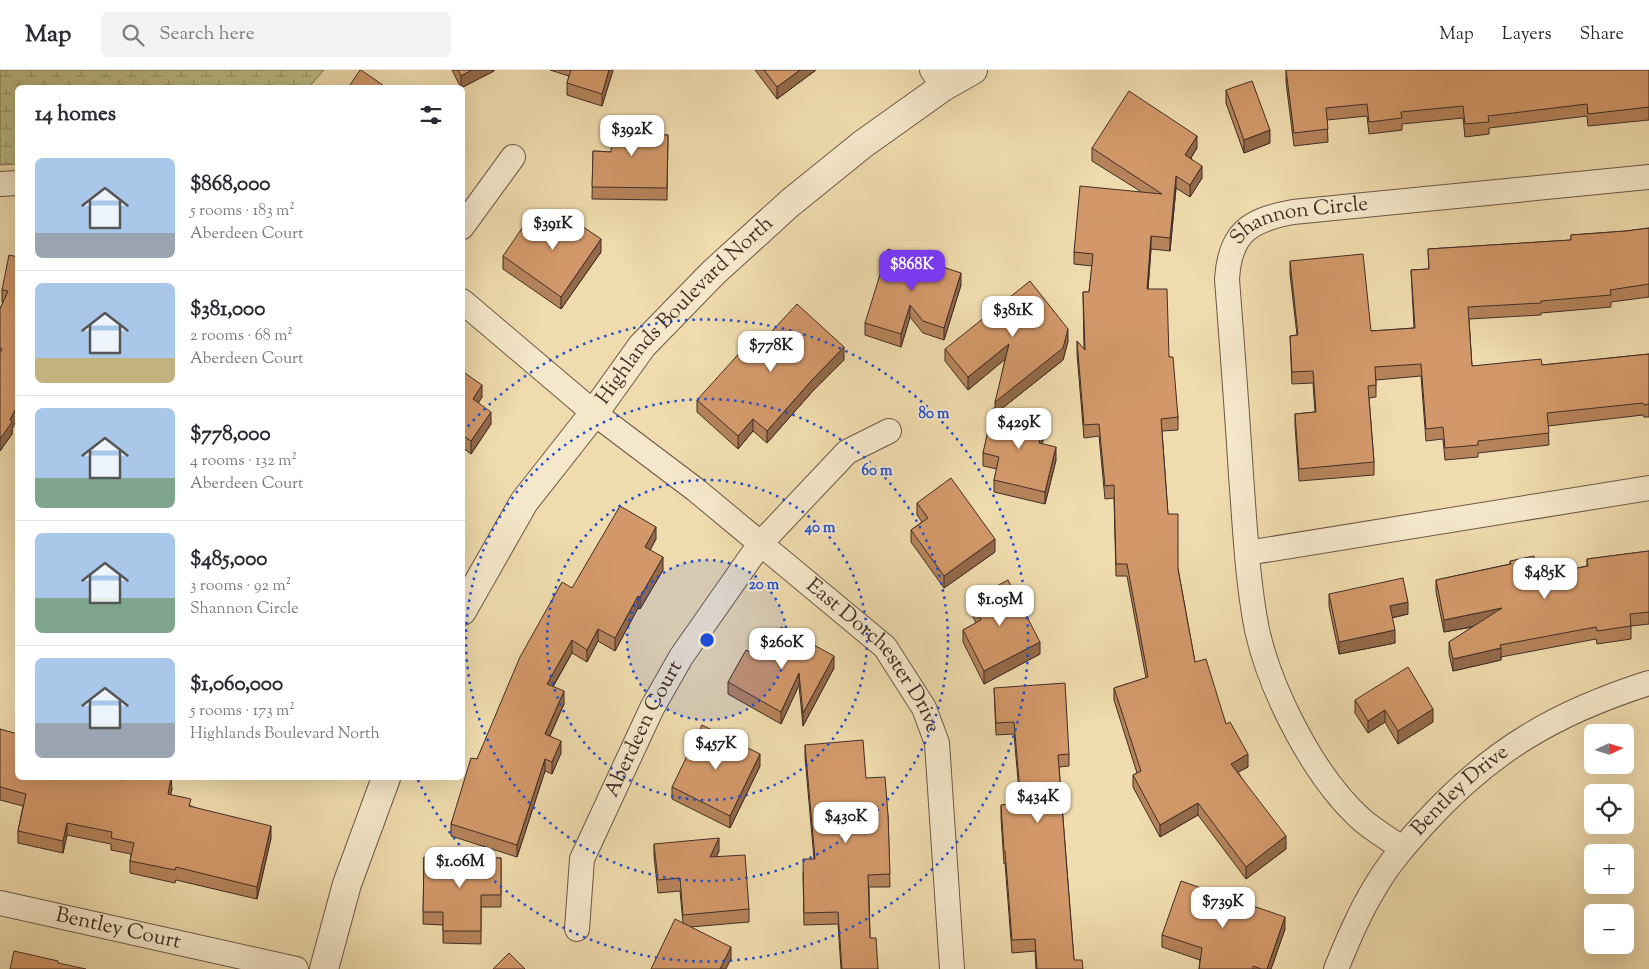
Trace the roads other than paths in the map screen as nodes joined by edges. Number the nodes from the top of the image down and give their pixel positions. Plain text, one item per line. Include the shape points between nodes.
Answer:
1 (973, 70) edge
2 (937, 78) edge
3 (513, 157) dead end
4 (1649, 177) edge
5 (15, 183) edge
6 (0, 184) edge
7 (465, 223) edge
8 (465, 304) edge
9 (594, 412) junction
10 (889, 431) dead end
11 (1649, 488) edge
12 (760, 544) junction
13 (1247, 553) junction
14 (465, 606) edge
15 (1649, 683) edge
16 (385, 780) edge
17 (1402, 848) junction
18 (0, 903) edge
19 (578, 929) dead end
20 (296, 969) edge
21 (324, 969) edge
22 (952, 969) edge
23 (1336, 969) edge

1 - 2 street, Highlands Boulevard North
2 - 9 street, Highlands Boulevard North via 713,273 642,346
3 - 7 street
4 - 13 street, Shannon Circle via 1293,212 1272,215 1246,230 1232,252 1227,279
5 - 6 street
8 - 9 street, East Dorchester Drive
9 - 12 street, East Dorchester Drive
9 - 14 street, Highlands Boulevard North via 524,502
10 - 12 street, Aberdeen Court via 847,452
11 - 13 street
12 - 19 street, Aberdeen Court via 681,656 652,708 582,859
12 - 22 street, East Dorchester Drive via 885,648 924,708 936,743
13 - 17 street, Shannon Circle via 1257,630 1288,716 1335,791 1361,819
15 - 17 street, Bentley Drive via 1588,705 1523,738 1466,780
16 - 21 street via 347,884
17 - 23 street, Bentley Drive via 1377,883
18 - 20 street, Bentley Court

